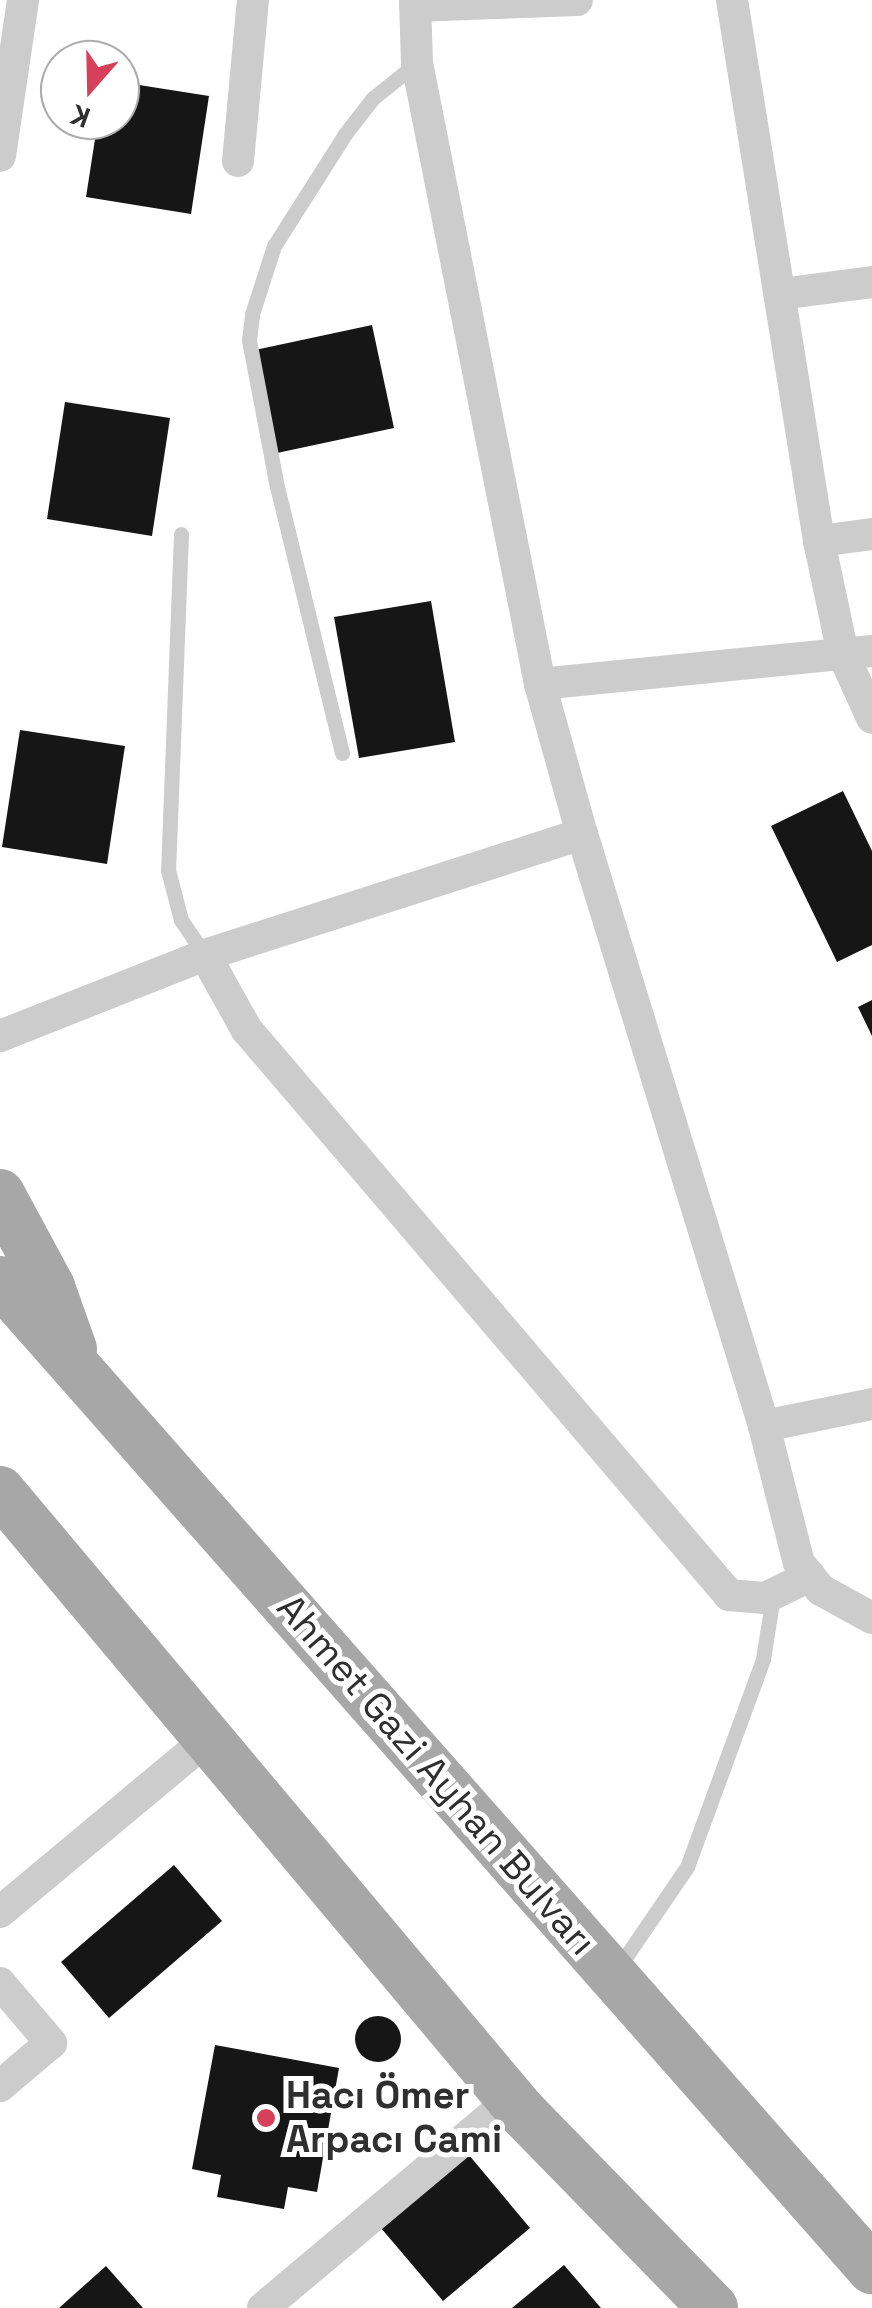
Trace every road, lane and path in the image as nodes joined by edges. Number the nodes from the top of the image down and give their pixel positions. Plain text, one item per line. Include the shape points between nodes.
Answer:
1 (23, 0) edge
2 (252, 0) edge
3 (577, 0) edge
4 (732, 0) edge
5 (415, 3) edge
6 (418, 64) junction
7 (0, 156) edge
8 (238, 161) dead end
9 (872, 282) edge
10 (780, 294) junction
11 (181, 534) dead end
12 (872, 534) edge
13 (820, 541) junction
14 (857, 653) edge
15 (540, 684) junction
16 (872, 718) edge
17 (342, 753) dead end
18 (582, 834) junction
19 (205, 955) junction
20 (0, 1008) edge
21 (33, 1018) junction
22 (0, 1036) edge
23 (0, 1194) edge
24 (0, 1281) edge
25 (81, 1372) junction
26 (872, 1404) edge
27 (764, 1426) junction
28 (0, 1491) edge
29 (810, 1576) junction
30 (774, 1596) junction
31 (872, 1618) edge
32 (208, 1738) junction
33 (0, 1912) edge
34 (612, 1975) junction
35 (0, 1982) edge
36 (0, 2086) edge
37 (512, 2099) junction
38 (872, 2270) edge
39 (274, 2305) edge
40 (712, 2308) edge

1 - 7 street
2 - 8 street
3 - 5 street
4 - 10 street
5 - 6 street
6 - 15 street
6 - 17 lane via 373,98 274,246 249,340 276,488
9 - 10 street
10 - 13 street
11 - 19 lane via 168,870 181,920
12 - 13 street
13 - 14 street
14 - 15 street
14 - 16 street
15 - 18 street
18 - 19 street
18 - 27 street
19 - 21 street
19 - 30 street via 246,1030 730,1595
20 - 21 street
21 - 22 street
23 - 25 main road via 50,1287
24 - 25 main road, Ahmet Gazi Ayhan Bulvarı
25 - 34 main road, Ahmet Gazi Ayhan Bulvarı
26 - 27 street
27 - 29 street via 799,1563
28 - 32 main road
29 - 30 street
29 - 31 street via 839,1602
30 - 34 lane via 763,1659 687,1868
32 - 33 street
32 - 37 main road
34 - 38 main road, Ahmet Gazi Ayhan Bulvarı
35 - 36 street via 51,2044
37 - 39 street
37 - 40 main road

